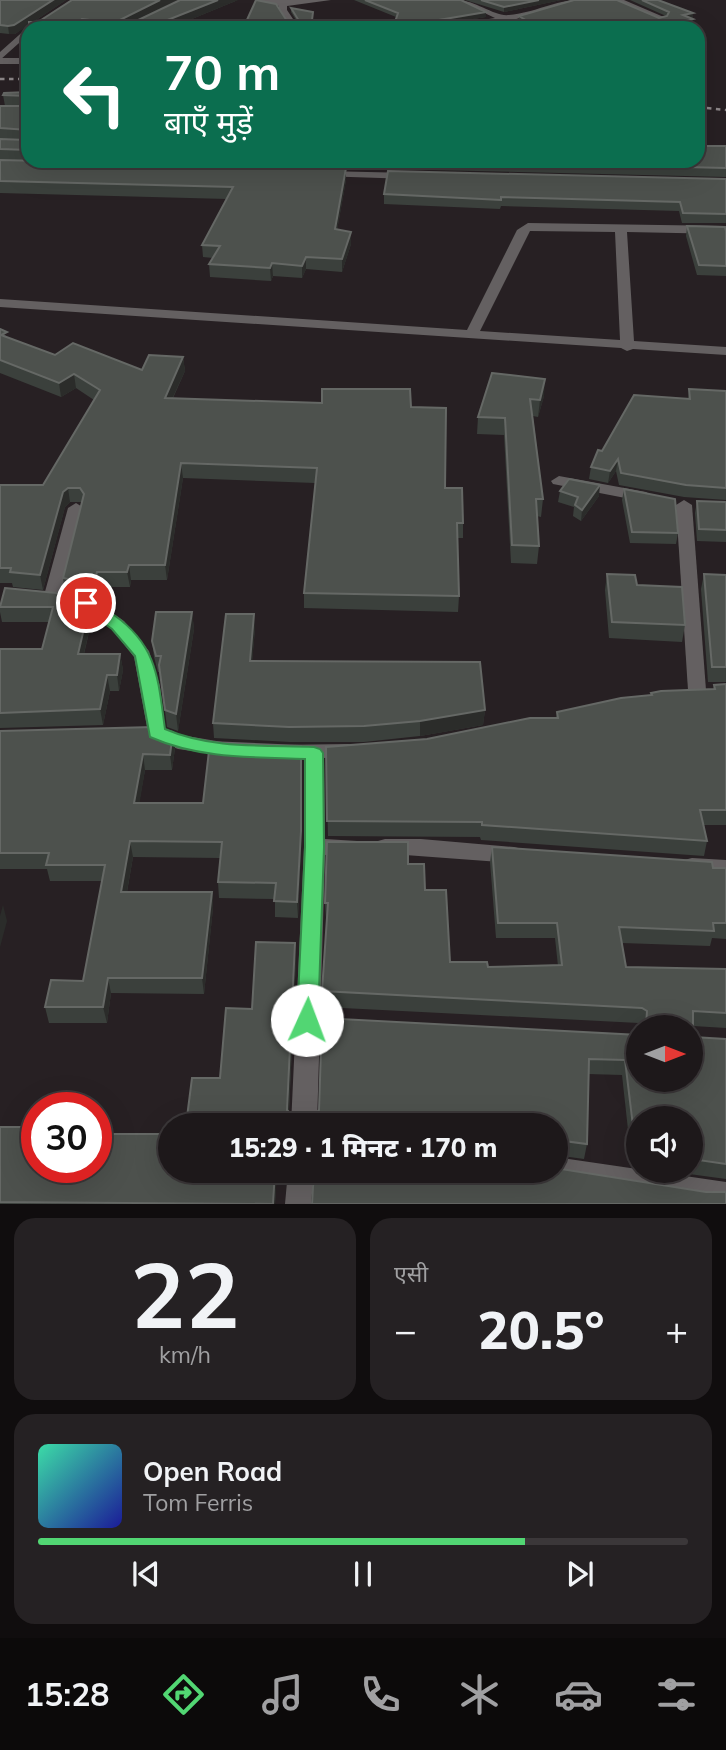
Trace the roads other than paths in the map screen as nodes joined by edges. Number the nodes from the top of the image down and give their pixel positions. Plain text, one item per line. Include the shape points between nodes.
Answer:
1 (189, 0) edge
2 (259, 0) edge
3 (327, 0) edge
4 (461, 0) edge
5 (576, 0) edge
6 (616, 0) edge
7 (283, 4) junction
8 (662, 18) edge
9 (506, 19) junction
10 (143, 21) edge
11 (292, 21) edge
12 (490, 21) edge
13 (509, 21) edge
14 (21, 37) edge
15 (0, 59) edge
16 (21, 60) edge
17 (307, 173) edge
18 (419, 176) edge
19 (621, 227) junction
20 (726, 230) edge
21 (0, 303) edge
22 (471, 336) junction
23 (627, 347) junction
24 (726, 351) edge
25 (559, 481) dead end
26 (76, 508) dead end
27 (699, 691) edge
28 (156, 733) junction
29 (130, 734) edge
30 (364, 750) edge
31 (314, 753) junction
32 (314, 847) junction
33 (539, 857) edge
34 (673, 865) edge
35 (726, 868) edge
36 (307, 1020) junction
37 (335, 1021) edge
38 (304, 1113) edge
39 (568, 1171) edge
40 (300, 1183) edge
41 (726, 1195) edge
42 (298, 1204) edge

1 - 10 street
2 - 7 street
3 - 7 street
4 - 9 street
5 - 9 street
6 - 8 street
7 - 11 street
9 - 12 street
9 - 13 street
14 - 15 street
15 - 16 street
17 - 18 street
19 - 20 street
19 - 22 street via 536,226 523,230
19 - 23 street
21 - 22 street
22 - 23 street
23 - 24 street
25 - 27 street via 678,503
26 - 28 street via 45,598 86,603 118,625 143,655
28 - 29 street
28 - 31 street via 213,749
30 - 31 street
31 - 32 street
32 - 33 street via 421,847
32 - 36 street
34 - 35 street
36 - 37 street
36 - 38 street
39 - 41 street
40 - 42 street

